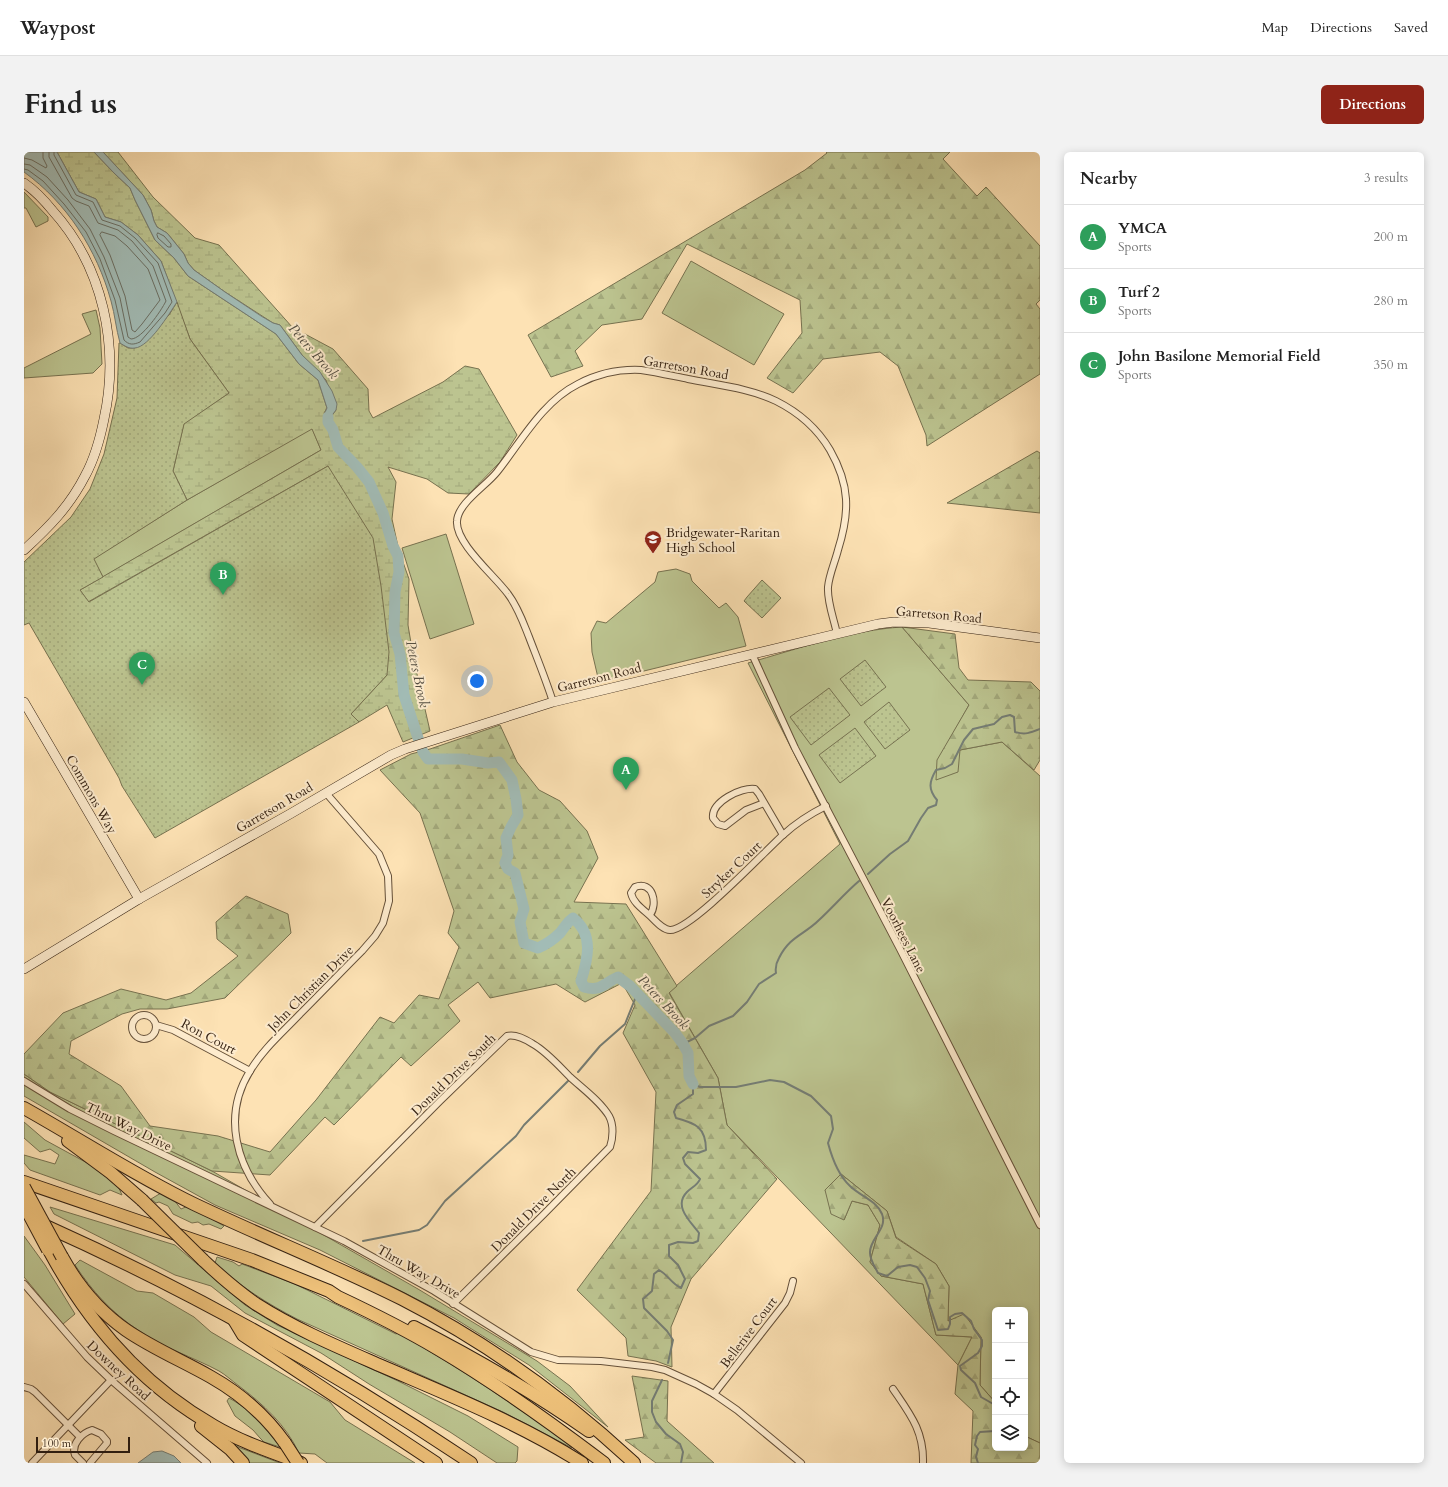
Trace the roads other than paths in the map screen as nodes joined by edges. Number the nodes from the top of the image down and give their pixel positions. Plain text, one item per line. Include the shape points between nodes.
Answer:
1 (24, 182) edge
2 (24, 550) edge
3 (837, 634) junction
4 (1040, 638) edge
5 (752, 654) junction
6 (24, 702) edge
7 (553, 702) junction
8 (326, 793) junction
9 (764, 803) junction
10 (826, 806) junction
11 (783, 835) junction
12 (139, 899) junction
13 (650, 915) junction
14 (24, 968) edge
15 (156, 1025) junction
16 (250, 1071) junction
17 (24, 1081) edge
18 (24, 1108) edge
19 (611, 1122) joint
20 (24, 1182) edge
21 (24, 1187) edge
22 (24, 1205) edge
23 (273, 1207) junction
24 (24, 1216) edge
25 (1040, 1225) edge
26 (315, 1227) junction
27 (793, 1281) dead end
28 (24, 1284) edge
29 (329, 1291) junction
30 (453, 1304) junction
31 (234, 1320) junction
32 (111, 1380) junction
33 (24, 1388) edge
34 (893, 1389) dead end
35 (714, 1394) junction
36 (181, 1405) junction
37 (67, 1425) junction
38 (80, 1437) junction
39 (32, 1463) edge
40 (83, 1463) edge
41 (90, 1463) edge
42 (207, 1463) edge
43 (243, 1463) edge
44 (299, 1463) edge
45 (436, 1463) edge
46 (471, 1463) edge
47 (582, 1463) edge
48 (604, 1463) edge
49 (633, 1463) edge
50 (801, 1463) edge
51 (923, 1463) edge

1 - 2 street via 58,217 83,255 103,306 110,353 108,400 102,432 91,463 66,506 50,526
3 - 4 street, Garretson Road via 878,624 908,622
3 - 5 street, Garretson Road
3 - 7 street, Garretson Road via 828,587 845,528 847,507 839,470 830,451 814,429 786,406 761,395 640,370 609,373 578,384 551,403 492,478 460,510 456,522 460,538 508,593 517,608
5 - 7 street, Garretson Road
5 - 10 street, Voorhees Lane via 795,748
6 - 12 street, Commons Way
7 - 8 street, Garretson Road via 404,749
8 - 12 street, Garretson Road
8 - 16 street, John Christian Drive via 379,854 384,864 389,887 386,914 371,941 263,1052
9 - 9 street via 755,789 740,791 718,805 713,811 713,818 718,824 725,826 746,810
9 - 11 street
10 - 11 street, Stryker Court via 805,817
10 - 25 street, Voorhees Lane
11 - 13 street, Stryker Court via 683,926 667,930
12 - 14 street, Garretson Road
13 - 13 street, Stryker Court via 654,908 652,894 644,886 636,887 632,891 633,898
15 - 15 street, Ron Court via 152,1018 144,1015 137,1017 132,1023 134,1034 144,1039 152,1036
15 - 16 street, Ron Court via 173,1030
16 - 23 street, John Christian Drive via 238,1100 234,1125 236,1137 241,1159 251,1180
17 - 23 street, Thru Way Drive via 70,1110
18 - 47 highway, bridge via 111,1173 241,1293 285,1321 476,1408
18 - 49 highway via 174,1194 372,1284 433,1316 489,1349 553,1394 598,1430
19 - 26 street, Donald Drive South via 601,1106 543,1051 517,1036 507,1036
19 - 30 street, Donald Drive North via 610,1146
20 - 29 highway via 252,1260
21 - 44 highway, bridge via 62,1257 82,1288 104,1313 136,1337 228,1387 274,1428
22 - 36 highway, bridge via 84,1309 109,1340 149,1379
23 - 26 street, Thru Way Drive
24 - 31 highway via 156,1278
26 - 30 street, Thru Way Drive via 350,1244
27 - 35 street, Bellerive Court via 785,1303
28 - 32 street, Downey Road via 87,1357
29 - 48 highway via 459,1361 551,1423
29 - 49 highway via 341,1292 466,1354 551,1405
30 - 35 street, Thru Way Drive via 540,1356 558,1360 601,1361 652,1367 665,1370
31 - 45 highway via 243,1335
31 - 46 highway via 373,1400
32 - 37 street
32 - 42 street, Downey Road
33 - 37 street via 35,1392
34 - 51 street via 917,1427 923,1445
35 - 50 street, Thru Way Drive
36 - 43 highway via 190,1417 230,1449
36 - 44 highway via 247,1442
37 - 38 street
37 - 39 street
38 - 40 street via 74,1452
38 - 41 street via 92,1430 101,1434 107,1441

